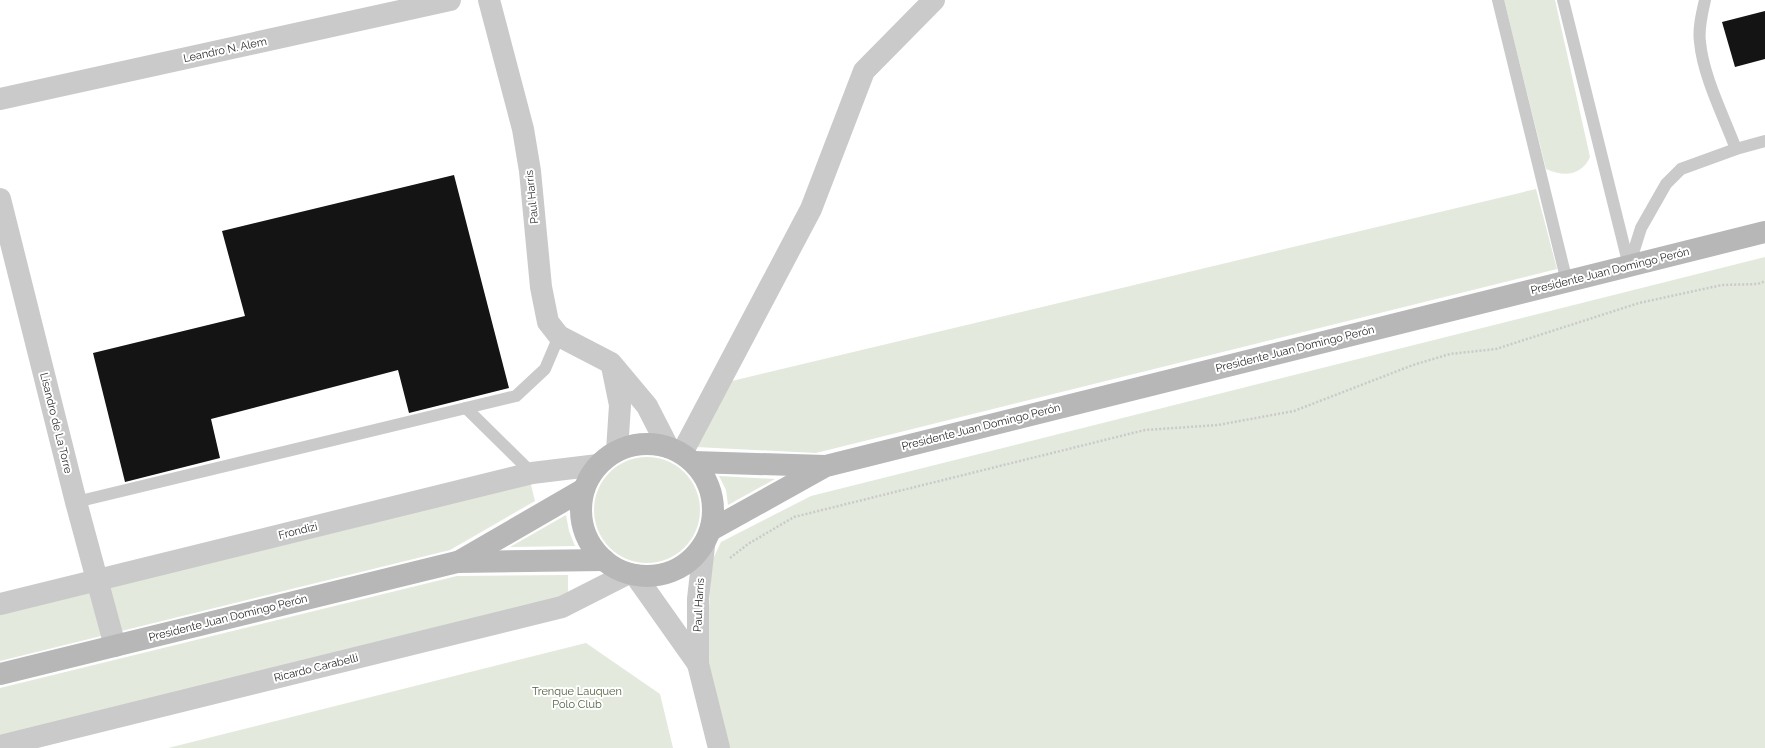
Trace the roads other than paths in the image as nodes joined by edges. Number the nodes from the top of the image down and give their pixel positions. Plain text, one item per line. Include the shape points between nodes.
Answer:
1 (450, 0) edge
2 (489, 0) edge
3 (934, 0) edge
4 (1498, 0) edge
5 (1563, 0) edge
6 (1705, 0) edge
7 (0, 99) edge
8 (1765, 141) edge
9 (1736, 149) junction
10 (0, 199) edge
11 (1765, 232) edge
12 (1629, 266) junction
13 (1567, 282) junction
14 (559, 336) junction
15 (611, 363) junction
16 (466, 408) junction
17 (617, 451) junction
18 (681, 454) junction
19 (598, 465) junction
20 (826, 466) junction
21 (532, 473) junction
22 (584, 489) junction
23 (76, 502) junction
24 (707, 538) junction
25 (604, 560) junction
26 (457, 562) junction
27 (631, 574) junction
28 (97, 580) junction
29 (0, 604) edge
30 (115, 646) junction
31 (698, 664) junction
32 (0, 674) edge
33 (0, 746) edge
34 (719, 748) edge

1 - 7 street, Leandro N. Alem
2 - 14 street, Paul Harris via 523,129 530,171 541,287 548,322
3 - 18 street via 864,71 811,209
4 - 13 lane
5 - 12 lane
6 - 9 lane via 1699,42 1705,68
8 - 9 lane
9 - 12 lane via 1681,170 1666,184 1641,228
10 - 23 street, Lisandro de La Torre
11 - 12 main road, Presidente Juan Domingo Perón
12 - 13 main road, Presidente Juan Domingo Perón
13 - 20 main road, Presidente Juan Domingo Perón
14 - 15 street, Paul Harris
14 - 16 lane via 545,369 516,396
15 - 17 street via 620,405
15 - 18 street, Paul Harris via 647,406
16 - 21 lane
16 - 23 lane
17 - 18 main road via 633,445 650,444
17 - 19 main road
18 - 20 main road, Presidente Juan Domingo Perón
18 - 24 main road via 706,477 712,494 714,512
19 - 21 street, Frondizi
19 - 22 main road
20 - 24 main road, Presidente Juan Domingo Perón
21 - 28 street, Frondizi
22 - 25 main road via 581,508 583,528 591,546
22 - 26 main road, Presidente Juan Domingo Perón
23 - 28 street, Lisandro de La Torre
24 - 27 main road via 691,561 674,572 655,576
24 - 31 street, Paul Harris via 698,599
25 - 26 main road, Presidente Juan Domingo Perón
25 - 27 main road via 615,568
26 - 30 main road, Presidente Juan Domingo Perón
27 - 31 street, Paul Harris
27 - 33 street, Ricardo Carabelli via 562,607
28 - 29 street, Frondizi
28 - 30 street, Lisandro de La Torre
30 - 32 main road, Presidente Juan Domingo Perón
31 - 34 street, Paul Harris

